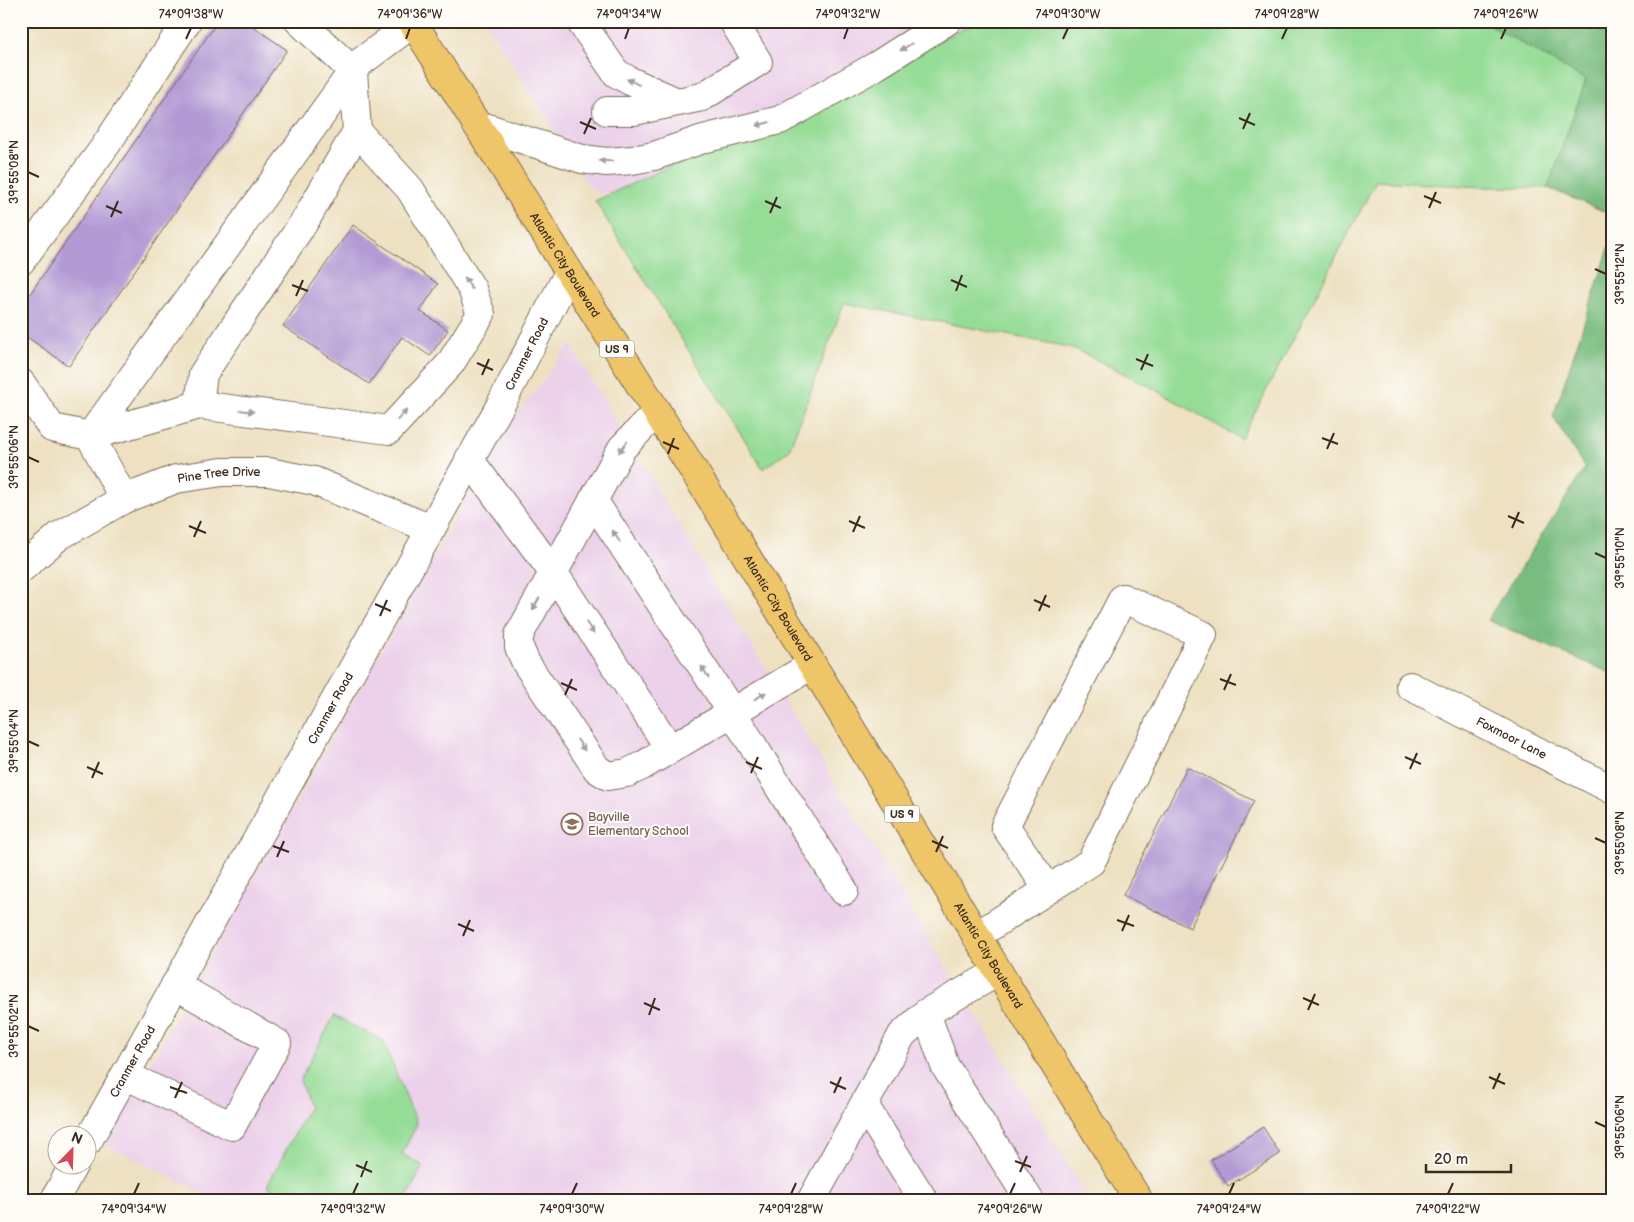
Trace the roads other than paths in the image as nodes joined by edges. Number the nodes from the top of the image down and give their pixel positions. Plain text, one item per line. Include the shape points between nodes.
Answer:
1 (187, 21) edge
2 (299, 21) edge
3 (580, 21) edge
4 (733, 21) edge
5 (947, 21) edge
6 (412, 22) edge
7 (353, 71) junction
8 (677, 102) junction
9 (607, 111) dead end
10 (476, 124) junction
11 (357, 131) junction
12 (21, 261) edge
13 (569, 272) junction
14 (21, 383) edge
15 (199, 405) junction
16 (656, 412) junction
17 (90, 436) junction
18 (469, 459) junction
19 (124, 500) junction
20 (592, 500) junction
21 (432, 529) junction
22 (21, 569) edge
23 (553, 572) junction
24 (812, 665) junction
25 (1410, 686) dead end
26 (732, 712) junction
27 (670, 749) junction
28 (1613, 790) edge
29 (1048, 888) junction
30 (844, 891) dead end
31 (976, 936) junction
32 (998, 972) junction
33 (175, 985) junction
34 (926, 1013) junction
35 (125, 1074) junction
36 (864, 1106) junction
37 (97, 1124) edge
38 (69, 1174) edge
39 (54, 1201) edge
40 (811, 1201) edge
41 (924, 1201) edge
42 (1030, 1201) edge
43 (1139, 1201) edge

1 - 12 street via 106,145
2 - 7 street
8 -> 3 street via 616,73
4 - 8 street via 758,62 702,97
5 -> 10 street via 876,66 780,120 654,156 607,162 582,159
6 - 7 street
6 - 10 highway, Atlantic City Boulevard / US 9
7 - 11 street
7 - 17 street
8 - 9 street via 634,111
10 - 13 highway, Atlantic City Boulevard / US 9
11 - 15 street via 306,219 203,374
15 -> 11 street via 389,430 450,364 481,314 472,289 410,189
13 - 16 highway, Atlantic City Boulevard / US 9
13 - 18 street, Cranmer Road
14 - 17 street via 52,428
15 - 17 street
16 -> 20 street via 622,448
16 - 24 highway, Atlantic City Boulevard / US 9
17 - 19 street
18 - 21 street, Cranmer Road
18 - 23 street
19 - 21 street, Pine Tree Drive via 176,479 222,472 269,472 314,481
19 - 22 street, Pine Tree Drive via 59,536
20 - 23 street
26 -> 20 street
21 - 33 street, Cranmer Road
23 -> 27 street
23 -> 27 street via 519,634 519,647 526,663 597,769 608,776 627,774
26 -> 24 street
24 - 31 highway, Atlantic City Boulevard / US 9
25 - 28 street, Foxmoor Lane
26 - 27 street
26 - 30 street
29 - 29 street via 1091,862 1203,635 1122,598 1006,826
29 - 31 street
31 - 32 highway, Atlantic City Boulevard / US 9
32 - 34 street
32 - 43 highway, Atlantic City Boulevard / US 9
33 - 35 street, Cranmer Road
33 - 35 street via 277,1043 232,1126
34 - 36 street via 902,1035
34 - 42 street via 945,1066
35 - 37 street, Cranmer Road
36 - 40 street
36 - 41 street
38 - 39 street

